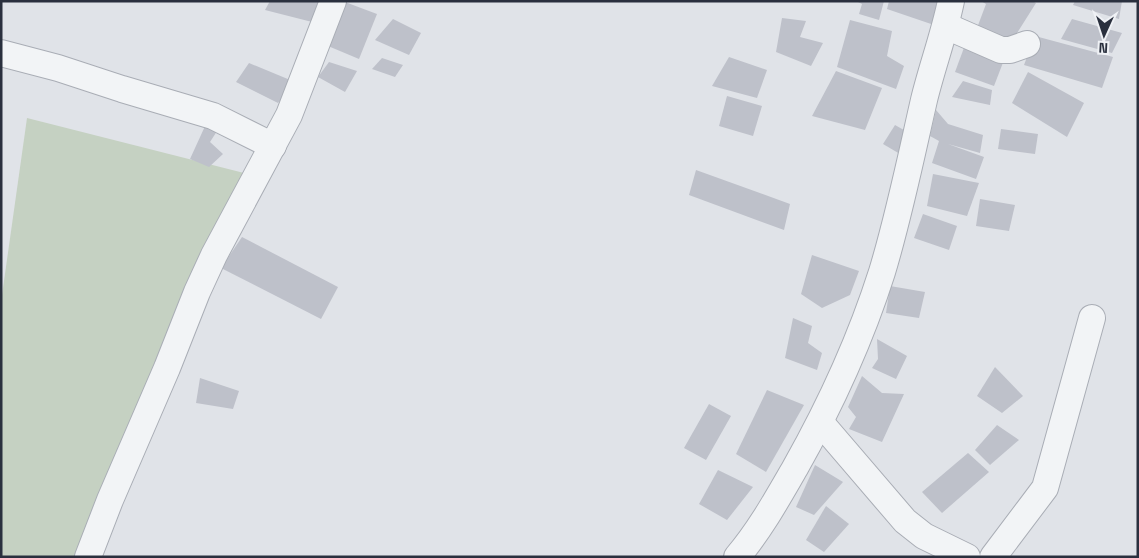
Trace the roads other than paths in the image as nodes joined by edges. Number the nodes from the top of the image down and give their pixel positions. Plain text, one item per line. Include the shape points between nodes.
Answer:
1 (333, 1) edge
2 (948, 14) edge
3 (1027, 44) dead end
4 (3, 58) edge
5 (273, 146) junction
6 (1092, 318) dead end
7 (821, 423) junction
8 (88, 557) edge
9 (737, 557) edge
10 (967, 557) edge
11 (994, 557) edge

1 - 5 street via 289,115
2 - 3 street via 1001,50
2 - 7 street via 882,272
4 - 5 street via 213,116
5 - 8 street via 214,255
6 - 11 street via 1045,488
7 - 9 street via 770,511
7 - 10 street via 906,521 924,536

